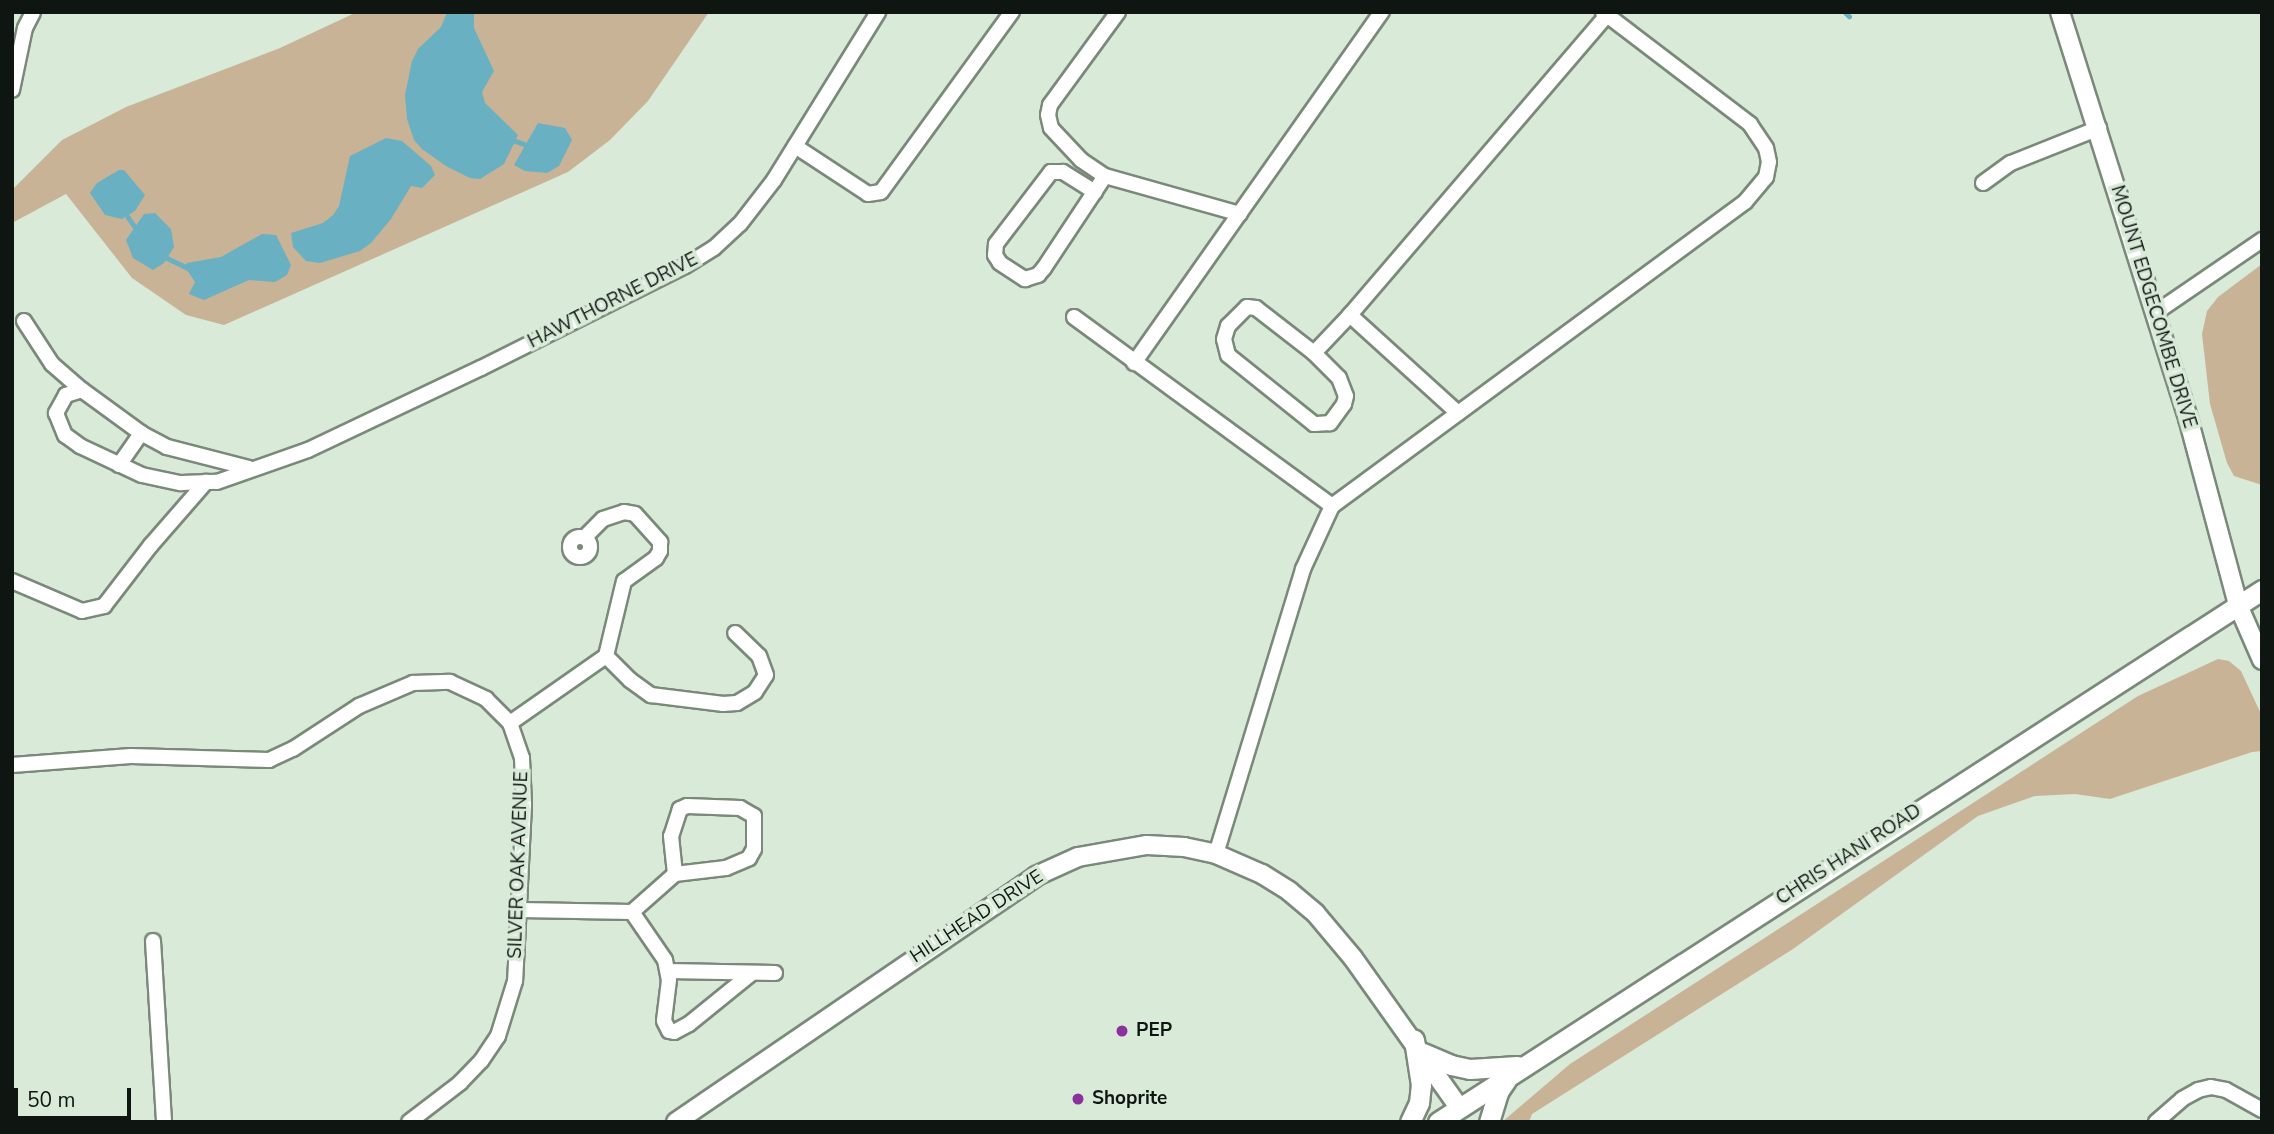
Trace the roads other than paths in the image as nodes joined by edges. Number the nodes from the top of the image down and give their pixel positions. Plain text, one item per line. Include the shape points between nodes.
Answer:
1 (33, 12) edge
2 (878, 12) edge
3 (1013, 12) edge
4 (1118, 12) edge
5 (1382, 12) edge
6 (2060, 12) edge
7 (1604, 14) edge
8 (12, 90) edge
9 (2099, 128) junction
10 (795, 146) junction
11 (1105, 176) junction
12 (1983, 183) dead end
13 (1095, 191) junction
14 (1240, 214) junction
15 (2262, 240) edge
16 (2155, 313) junction
17 (1350, 315) junction
18 (1074, 317) dead end
19 (24, 321) dead end
20 (1314, 353) junction
21 (1134, 363) junction
22 (82, 390) junction
23 (1458, 413) junction
24 (141, 433) junction
25 (118, 465) junction
26 (249, 468) junction
27 (206, 482) junction
28 (1332, 506) junction
29 (585, 537) dead end
30 (12, 581) edge
31 (2262, 590) edge
32 (2238, 605) junction
33 (735, 633) dead end
34 (606, 656) junction
35 (2262, 660) edge
36 (510, 723) junction
37 (12, 765) edge
38 (1216, 854) junction
39 (675, 874) junction
40 (520, 910) junction
41 (632, 912) junction
42 (153, 941) dead end
43 (668, 971) junction
44 (752, 973) junction
45 (775, 973) dead end
46 (1419, 1047) junction
47 (1519, 1068) junction
48 (1459, 1107) junction
49 (2262, 1110) edge
50 (164, 1122) edge
51 (410, 1122) edge
52 (676, 1122) edge
53 (1410, 1122) edge
54 (1438, 1122) edge
55 (1489, 1122) edge
56 (2156, 1122) edge

1 - 8 street via 25,28
2 - 10 street, HAWTHORNE DRIVE
3 - 10 street via 881,192 868,194
4 - 11 street via 1048,115 1063,144
5 - 14 street
6 - 9 street, MOUNT EDGECOMBE DRIVE
7 - 17 street
7 - 23 street via 1749,124 1766,148 1766,177 1745,202
9 - 12 street via 2011,163
9 - 16 street, MOUNT EDGECOMBE DRIVE
10 - 26 street, HAWTHORNE DRIVE via 740,224 685,266 308,450
11 - 13 street
11 - 14 street
13 - 13 street via 1038,275 1025,279 995,256 996,244 1051,172 1063,172
14 - 21 street
15 - 16 street
16 - 32 street, MOUNT EDGECOMBE DRIVE
17 - 20 street
17 - 23 street
18 - 21 street
19 - 22 street via 52,364
20 - 20 street via 1339,378 1346,396 1339,413 1323,426 1314,425 1236,363 1224,348 1224,339 1239,313 1253,307
21 - 28 street
22 - 24 street
22 - 25 street, HAWTHORNE DRIVE via 74,390 59,403 58,424 80,446
23 - 28 street
24 - 25 street
24 - 26 street via 177,450
25 - 27 street, HAWTHORNE DRIVE via 181,484
26 - 27 street, HAWTHORNE DRIVE
27 - 30 street via 104,606 82,611
28 - 38 street via 1303,569
29 - 34 street via 603,519 624,512 635,514 660,542 656,558 624,581
31 - 32 main road, CHRIS HANI ROAD
32 - 35 street, MOUNT EDGECOMBE DRIVE
32 - 47 main road, CHRIS HANI ROAD
33 - 34 street via 759,656 766,675 755,692 737,703 651,695
34 - 36 street
36 - 37 street, SILVER OAK AVENUE via 486,699 433,680 412,683 359,706 269,760 131,756
36 - 40 street, SILVER OAK AVENUE via 519,742 523,778
38 - 46 street, HILLHEAD DRIVE via 1262,874 1316,914
38 - 52 street, HILLHEAD DRIVE via 1147,845 1107,850 1056,865
39 - 39 street via 671,836 680,809 740,808 754,816 754,849 742,864
39 - 41 street
40 - 41 street
40 - 51 street, SILVER OAK AVENUE via 515,981 498,1036 460,1083
41 - 43 street
42 - 50 street
43 - 44 street
43 - 44 street via 664,1021 665,1028 674,1032
44 - 45 street
46 - 47 main road via 1451,1065 1470,1069
46 - 48 street, HILLHEAD DRIVE
46 - 53 main road via 1419,1102
47 - 48 main road, CHRIS HANI ROAD
47 - 55 main road via 1498,1092
48 - 54 main road, CHRIS HANI ROAD
49 - 56 street via 2211,1087 2182,1099

